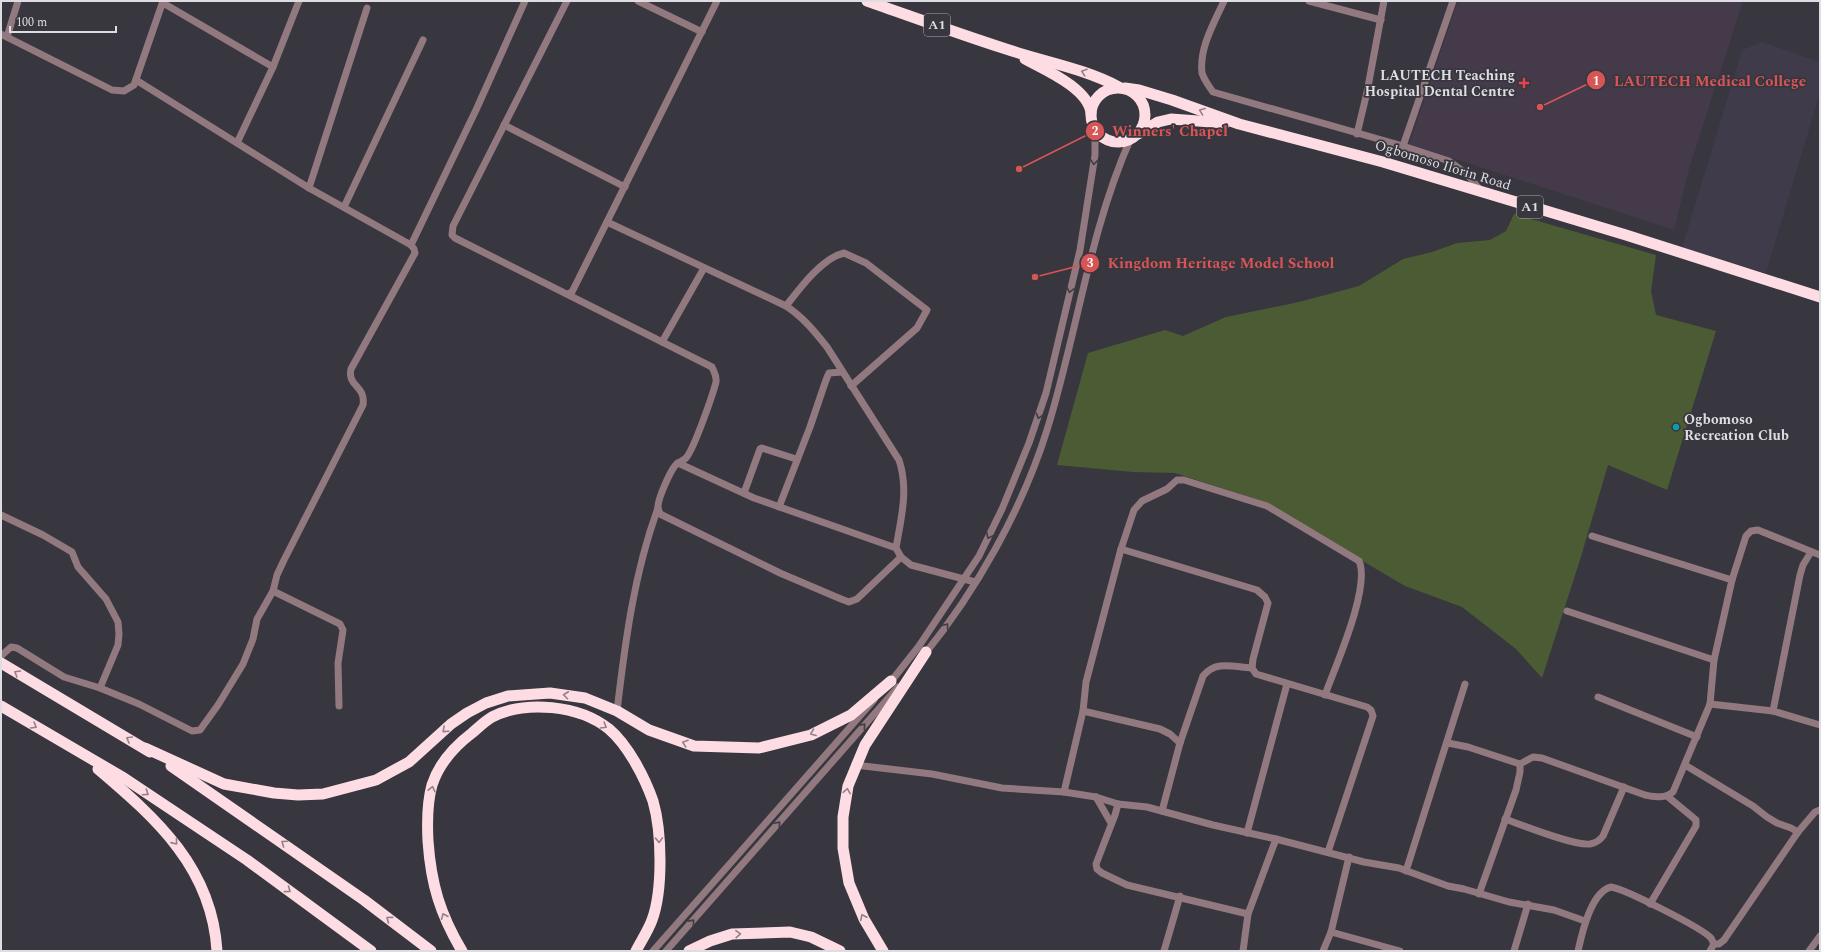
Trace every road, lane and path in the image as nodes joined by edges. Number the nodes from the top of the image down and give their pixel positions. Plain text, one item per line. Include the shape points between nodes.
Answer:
1 (18, 1) edge
2 (299, 1) edge
3 (525, 1) edge
4 (567, 1) edge
5 (638, 1) edge
6 (717, 1) edge
7 (867, 1) edge
8 (1224, 1) edge
9 (1310, 1) edge
10 (1384, 1) edge
11 (1453, 1) edge
12 (163, 2) edge
13 (367, 8) dead end
14 (1381, 20) junction
15 (702, 32) junction
16 (4, 36) edge
17 (423, 40) dead end
18 (1006, 50) junction
19 (273, 67) junction
20 (136, 80) junction
21 (1122, 87) junction
22 (1092, 120) junction
23 (1239, 124) junction
24 (504, 125) junction
25 (1357, 134) junction
26 (1134, 137) junction
27 (237, 143) junction
28 (1403, 146) junction
29 (625, 187) junction
30 (309, 188) junction
31 (1482, 193) junction
32 (344, 207) junction
33 (607, 222) junction
34 (411, 245) junction
35 (704, 268) junction
36 (568, 294) junction
37 (1820, 297) edge
38 (786, 306) junction
39 (662, 342) junction
40 (1052, 363) junction
41 (1064, 367) junction
42 (842, 372) junction
43 (851, 386) junction
44 (1029, 443) junction
45 (1041, 447) junction
46 (796, 459) junction
47 (678, 463) junction
48 (744, 493) junction
49 (778, 507) junction
50 (658, 508) junction
51 (1, 515) edge
52 (1592, 536) dead end
53 (896, 548) junction
54 (1121, 549) junction
55 (1811, 552) junction
56 (1820, 555) edge
57 (901, 557) junction
58 (964, 580) junction
59 (1732, 580) junction
60 (975, 582) junction
61 (273, 591) junction
62 (1567, 610) dead end
63 (926, 652) junction
64 (1, 656) edge
65 (1714, 660) junction
66 (1, 663) edge
67 (1252, 668) junction
68 (891, 681) junction
69 (1287, 684) junction
70 (1466, 684) dead end
71 (100, 688) junction
72 (1325, 695) junction
73 (1598, 697) dead end
74 (1710, 704) junction
75 (1, 706) edge
76 (339, 706) dead end
77 (618, 711) junction
78 (1083, 711) junction
79 (1773, 711) junction
80 (1820, 726) edge
81 (1697, 737) junction
82 (1448, 742) junction
83 (1180, 743) junction
84 (145, 748) junction
85 (74, 750) junction
86 (1520, 764) junction
87 (855, 765) junction
88 (1685, 765) junction
89 (1624, 788) junction
90 (1064, 792) junction
91 (1667, 796) junction
92 (1096, 797) junction
93 (1118, 804) junction
94 (1820, 810) edge
95 (1162, 811) junction
96 (1504, 819) junction
97 (1111, 823) junction
98 (1247, 832) junction
99 (1798, 832) junction
100 (1276, 839) junction
101 (1328, 852) junction
102 (1349, 857) junction
103 (1406, 871) junction
104 (1479, 894) junction
105 (1180, 896) junction
106 (1528, 904) junction
107 (1650, 904) junction
108 (1248, 914) junction
109 (1585, 922) junction
110 (1331, 932) junction
111 (1820, 936) edge
112 (1714, 944) junction
113 (217, 951) edge
114 (371, 951) edge
115 (432, 951) edge
116 (462, 951) edge
117 (636, 951) edge
118 (653, 951) edge
119 (666, 951) edge
120 (689, 951) edge
121 (840, 951) edge
122 (883, 951) edge
123 (1164, 951) edge
124 (1242, 951) edge
125 (1323, 951) edge
126 (1400, 951) edge
127 (1514, 951) edge
128 (1578, 951) edge
129 (1710, 951) edge
130 (1809, 951) edge

1 - 16 street
2 - 19 street
3 - 34 street
4 - 24 street
5 - 15 street
6 - 15 street
7 - 18 highway, A1
8 - 25 street via 1205,45 1203,59 1202,73 1213,92
9 - 14 street
10 - 14 street
11 - 28 street
12 - 19 street
12 - 20 street
13 - 30 street
14 - 25 street
15 - 29 street
16 - 20 street via 112,90 124,91 134,85
17 - 32 street
21 -> 18 highway, A1 via 1074,68
18 - 22 highway, A1 via 1073,87 1085,99
19 - 27 street
20 - 27 street
21 - 22 highway via 1099,95 1092,109
23 -> 21 highway, A1 via 1172,100
21 - 26 highway via 1141,98 1145,107 1146,117 1143,126
22 - 26 highway via 1104,138 1117,142
22 -> 40 street via 1095,147 1090,193 1080,250
23 - 26 highway, A1 via 1171,118 1158,122
23 - 31 highway, Ogbomoso Ilorin Road / A1 via 1383,162
24 - 29 street
24 - 36 street via 453,226 452,235
25 - 28 street
26 - 41 street via 1106,201
27 - 30 street
28 - 31 street via 1449,161 1467,174
29 - 33 street
30 - 32 street
31 - 37 highway, Ogbomoso Ilorin Road / A1
32 - 34 street
33 - 35 street
33 - 36 street via 572,292
34 - 61 street via 415,253 351,369 352,381 365,397 364,405 276,575
35 - 38 street
35 - 39 street
36 - 39 street
38 - 42 street via 813,330
38 - 43 street via 829,259 844,253 866,263 927,310 917,328
39 - 47 street via 712,367 716,374 716,381 691,450 686,458
40 - 41 street
40 -> 44 street via 1046,393
41 - 45 street
42 - 43 street
42 - 46 street via 829,374
43 - 53 street via 900,460 904,474 905,493
44 - 45 street
44 -> 58 street via 1002,509
45 - 60 street via 1018,504
46 - 48 street via 760,449
46 - 49 street
47 - 48 street
47 - 50 street via 672,469
48 - 49 street
49 - 53 street
50 - 57 street via 660,514 780,573 849,602 857,599
50 - 77 street via 638,573
51 - 71 street via 72,552 78,567 106,599 118,622 119,634 118,645
52 - 59 street
53 - 57 street
54 - 67 street via 1257,590 1265,597 1268,603 1252,659
54 - 72 street via 1134,510 1142,501 1167,489 1176,480 1184,480 1267,506 1359,561 1362,574 1356,609
54 - 78 street via 1086,682
55 - 56 street
55 - 59 street via 1758,530 1751,531 1746,536
55 - 79 street via 1800,575
57 - 58 street via 911,565
58 - 60 street
58 - 68 street via 919,646
59 - 65 street
63 -> 60 street
61 - 71 street via 257,619 253,639 243,664 200,730 192,731 139,704
61 - 76 street via 340,624 343,630 338,663
62 - 65 street
63 - 87 highway via 865,745
119 -> 63 street
64 - 71 street via 10,647 17,648 64,677
65 - 74 street
84 -> 66 highway
67 - 69 street via 1256,674 1264,678
67 - 83 street via 1217,666 1209,669 1203,676
68 -> 77 highway via 851,715 811,735 759,748 694,746 649,730
68 - 118 street
69 - 72 street
69 - 98 street
70 - 82 street
72 - 101 street via 1366,707 1371,710 1373,716
73 - 81 street
74 - 79 street
74 - 81 street
75 -> 85 highway
77 -> 84 highway via 585,698 569,695 529,693 508,696 467,713 408,762 376,780 323,794 274,793 224,784
78 - 83 street via 1160,729
78 - 90 street
79 - 80 street
81 - 88 street
82 - 86 street
82 - 103 street
83 - 95 street
115 -> 84 highway via 351,890
85 -> 113 highway via 138,803 175,842 192,867 204,893 212,919
85 -> 114 highway via 124,778 247,860
86 - 89 street via 1533,757 1542,758
86 - 96 street via 1516,790
87 - 90 street via 932,774 1002,788
122 -> 87 highway via 849,883 843,848 843,817 848,786
88 - 91 street via 1673,792
88 - 99 street via 1777,823
89 - 91 street via 1645,795
89 - 96 street via 1603,836 1591,844 1575,843
90 - 92 street
91 - 107 street via 1696,820 1696,826
92 - 93 street
92 - 97 street
93 - 95 street
93 - 97 street
94 - 99 street via 1815,812
95 - 98 street
96 - 104 street
97 - 105 street via 1096,864 1097,869 1127,885
98 - 100 street
99 - 112 street via 1724,940
100 - 101 street
100 - 108 street
101 - 102 street
102 - 103 street
102 - 110 street
103 - 104 street
104 - 106 street
105 - 108 street
105 - 123 street
106 - 109 street via 1554,910
106 - 127 street
107 - 109 street via 1611,886 1601,892
107 - 112 street via 1693,926 1711,938
108 - 124 street
109 - 128 street
110 - 125 street
110 - 126 street
111 - 130 street
112 - 129 street
116 -> 117 highway via 444,917 430,871 428,807 433,783 456,745 491,718 512,710 533,707 552,707 574,712 609,729 631,756 648,788 658,825 660,870 652,919
120 -> 121 highway via 732,934 790,932 811,937

